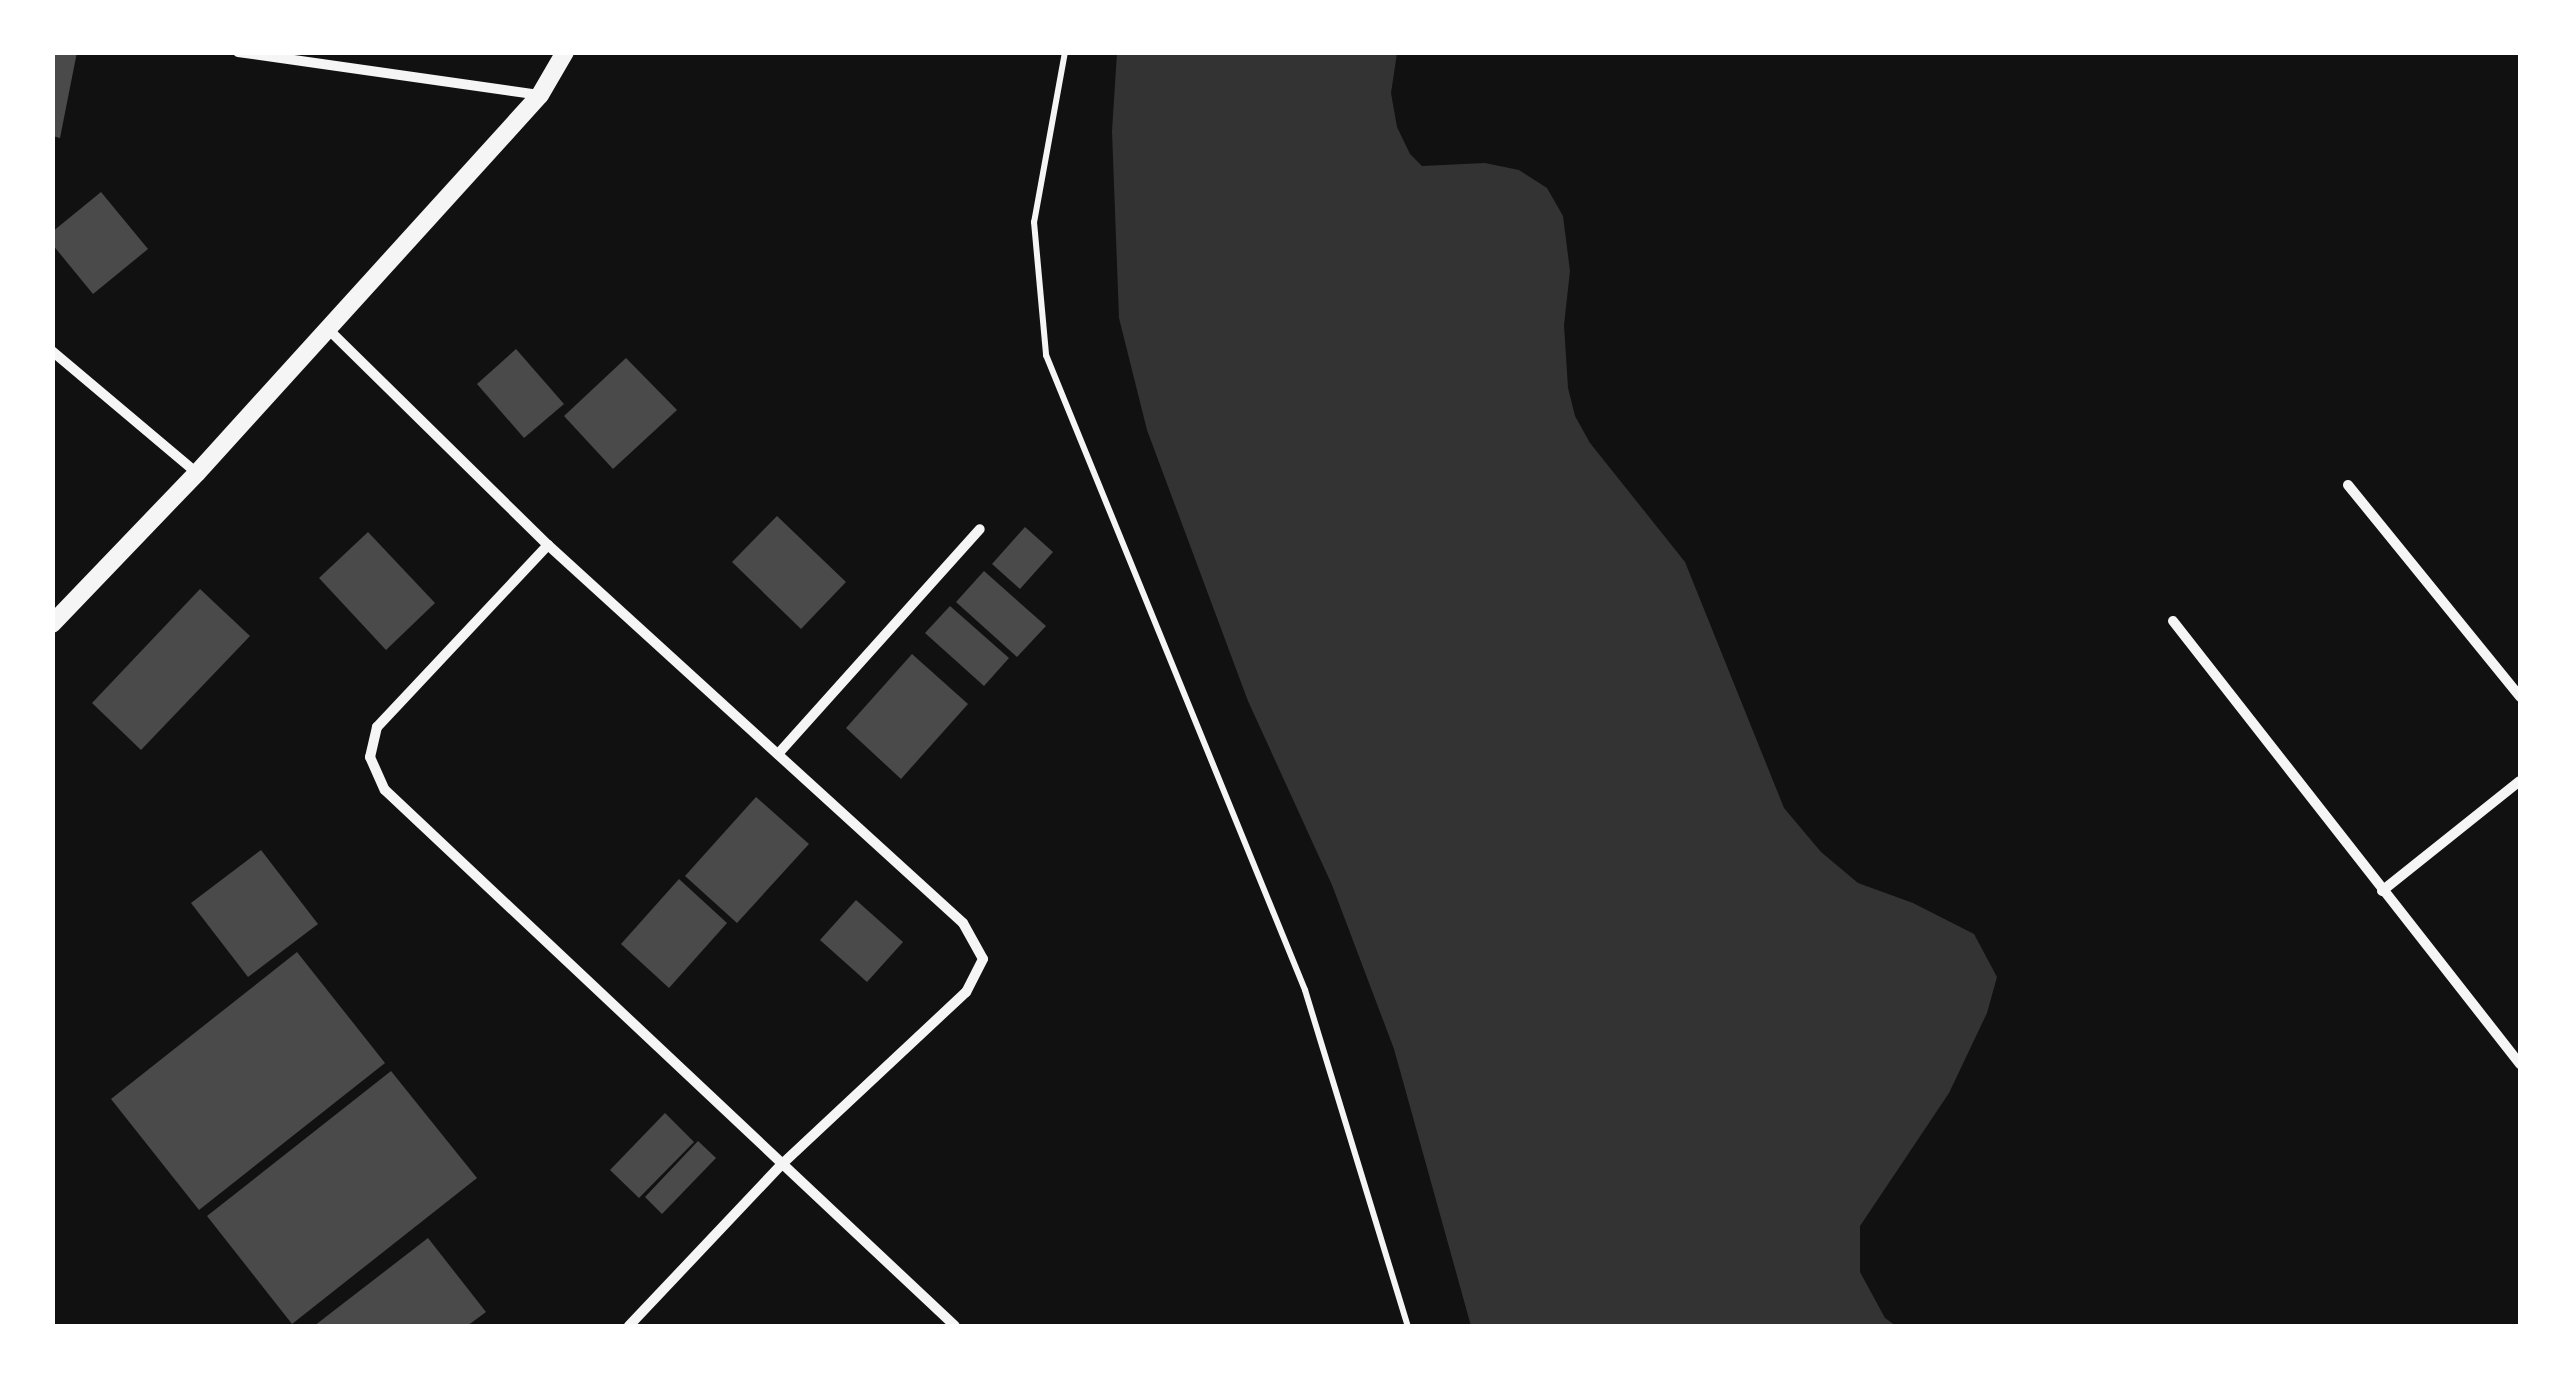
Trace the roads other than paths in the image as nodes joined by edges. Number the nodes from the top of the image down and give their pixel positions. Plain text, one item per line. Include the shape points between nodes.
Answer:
1 (238, 52) edge
2 (565, 52) edge
3 (540, 95) junction
4 (327, 328) junction
5 (52, 350) edge
6 (198, 474) junction
7 (2348, 485) dead end
8 (980, 529) dead end
9 (548, 546) junction
10 (2174, 620) dead end
11 (52, 624) edge
12 (2520, 697) edge
13 (778, 754) junction
14 (2520, 781) edge
15 (2382, 891) junction
16 (2520, 1064) edge
17 (782, 1164) junction
18 (628, 1326) edge
19 (955, 1326) edge

1 - 3 street
2 - 3 street
3 - 4 street
4 - 6 street
4 - 9 street
5 - 6 street
6 - 11 street
7 - 12 street
8 - 13 street
9 - 13 street
9 - 17 street via 377,727 370,757 385,790
10 - 15 street
13 - 17 street via 964,922 983,959 966,992
14 - 15 street
15 - 16 street
17 - 18 street
17 - 19 street

